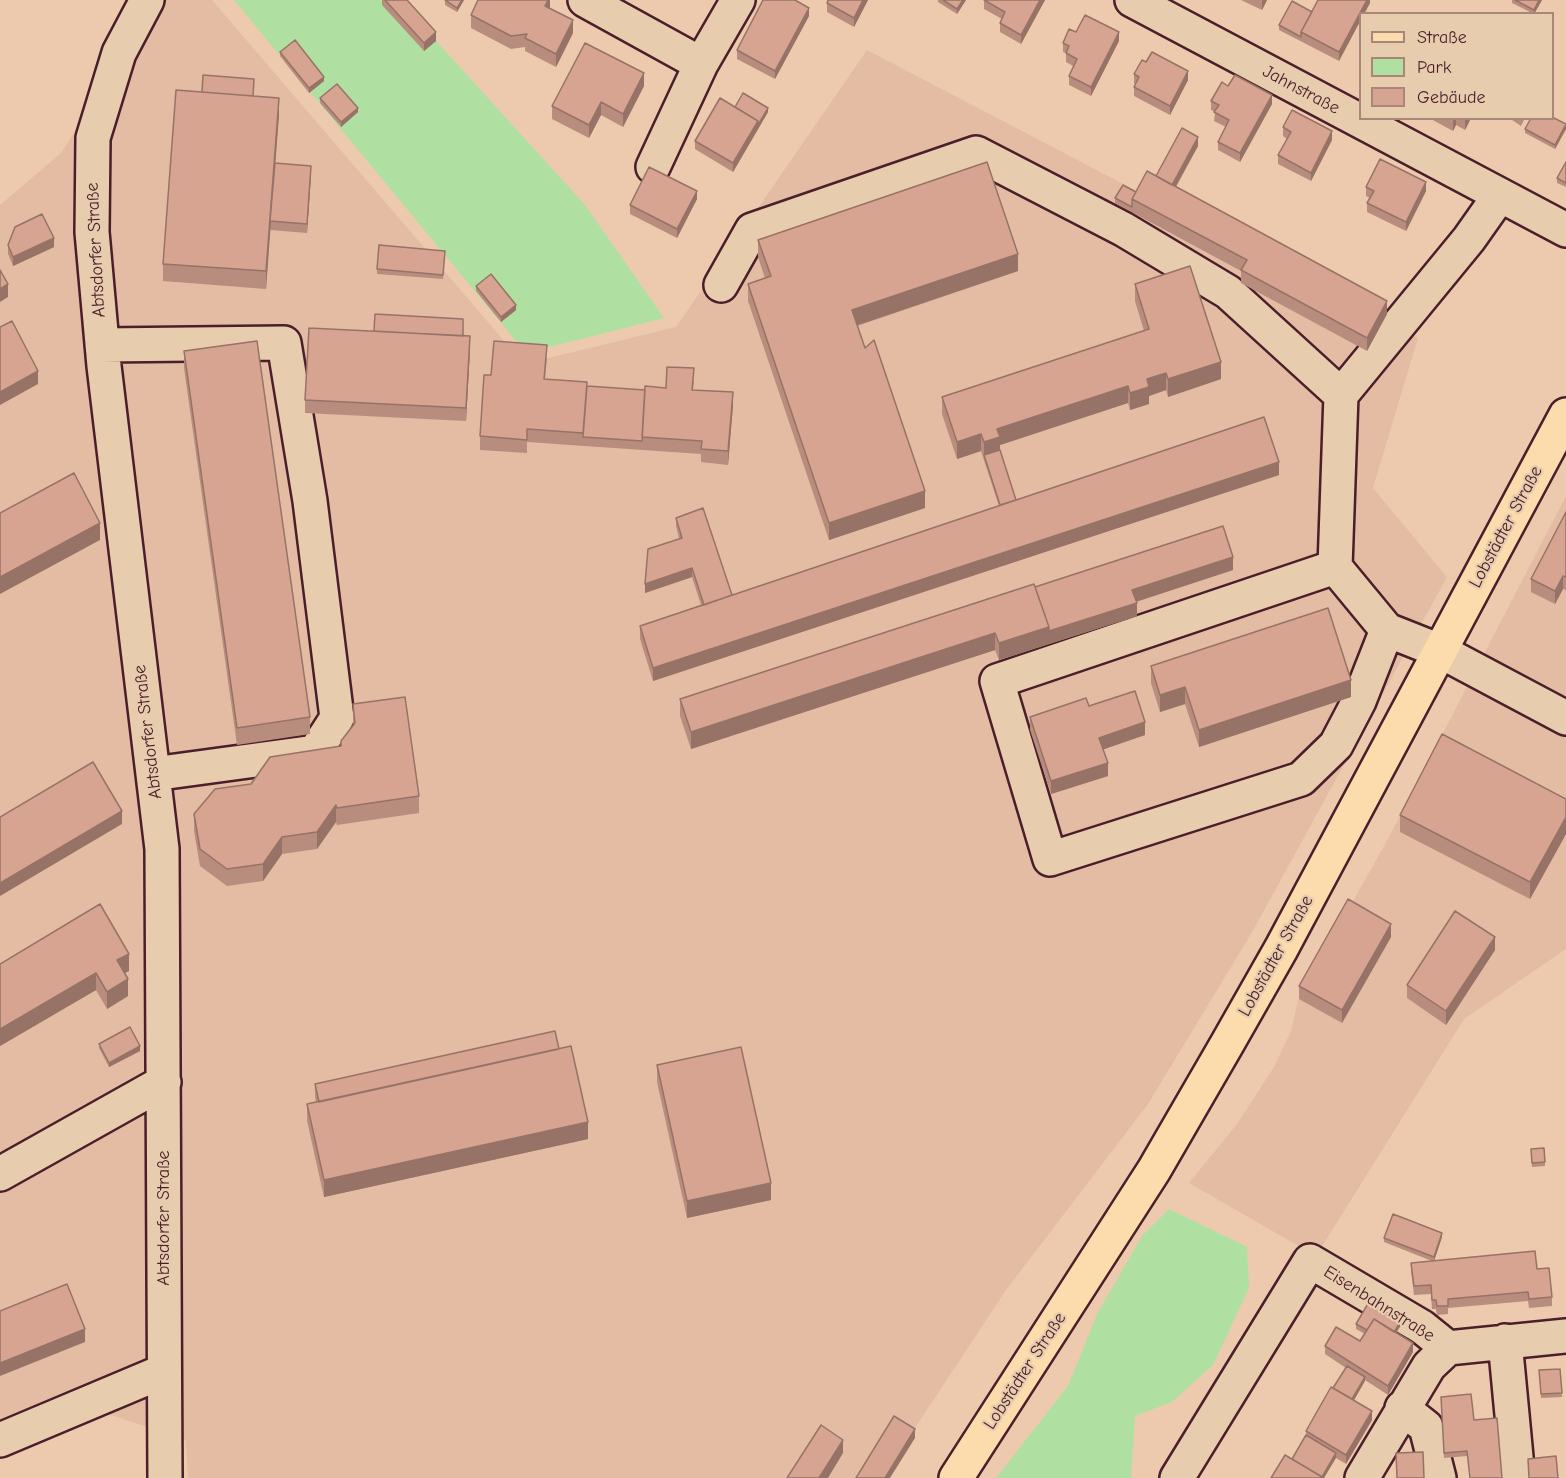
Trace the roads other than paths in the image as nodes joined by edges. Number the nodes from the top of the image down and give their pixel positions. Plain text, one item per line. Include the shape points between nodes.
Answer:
1 (147, 0) edge
2 (585, 0) edge
3 (738, 0) edge
4 (1132, 0) edge
5 (701, 63) junction
6 (652, 167) edge
7 (1500, 195) junction
8 (1566, 230) edge
9 (721, 285) dead end
10 (102, 345) junction
11 (1341, 395) junction
12 (1566, 416) edge
13 (1335, 567) junction
14 (1387, 630) junction
15 (1440, 651) junction
16 (1566, 718) edge
17 (153, 774) junction
18 (164, 1082) junction
19 (0, 1174) edge
20 (1566, 1336) edge
21 (1505, 1341) junction
22 (1448, 1348) junction
23 (164, 1371) junction
24 (1402, 1408) junction
25 (0, 1440) edge
26 (165, 1478) edge
27 (956, 1478) edge
28 (1177, 1478) edge
29 (1362, 1478) edge
30 (1439, 1478) edge
31 (1518, 1478) edge

1 - 10 street, Abtsdorfer Straße via 119,53 93,138 92,232
2 - 5 street
3 - 5 street
4 - 7 street, Jahnstraße
5 - 6 street
7 - 8 street, Jahnstraße
7 - 11 street via 1469,239
9 - 11 street via 752,230 976,153 1123,229 1228,292
10 - 17 street, Abtsdorfer Straße
10 - 17 street via 284,343 310,501 337,718 315,752
11 - 13 street
12 - 15 main road, Lobstädter Straße
13 - 14 street
13 - 14 street via 997,681 1050,859 1302,778 1336,745 1359,701
14 - 15 street
15 - 16 street
15 - 27 main road, Lobstädter Straße via 1281,949 1154,1170
17 - 18 street, Abtsdorfer Straße via 162,849
18 - 19 street
18 - 23 street, Abtsdorfer Straße
20 - 21 street, Eisenbahnstraße
21 - 22 street, Eisenbahnstraße
21 - 31 street
22 - 24 street, Eisenbahnstraße via 1429,1366
22 - 28 street, Eisenbahnstraße via 1422,1327 1310,1261
23 - 25 street
23 - 26 street, Abtsdorfer Straße
24 - 29 street, Eisenbahnstraße
24 - 30 street via 1426,1427

